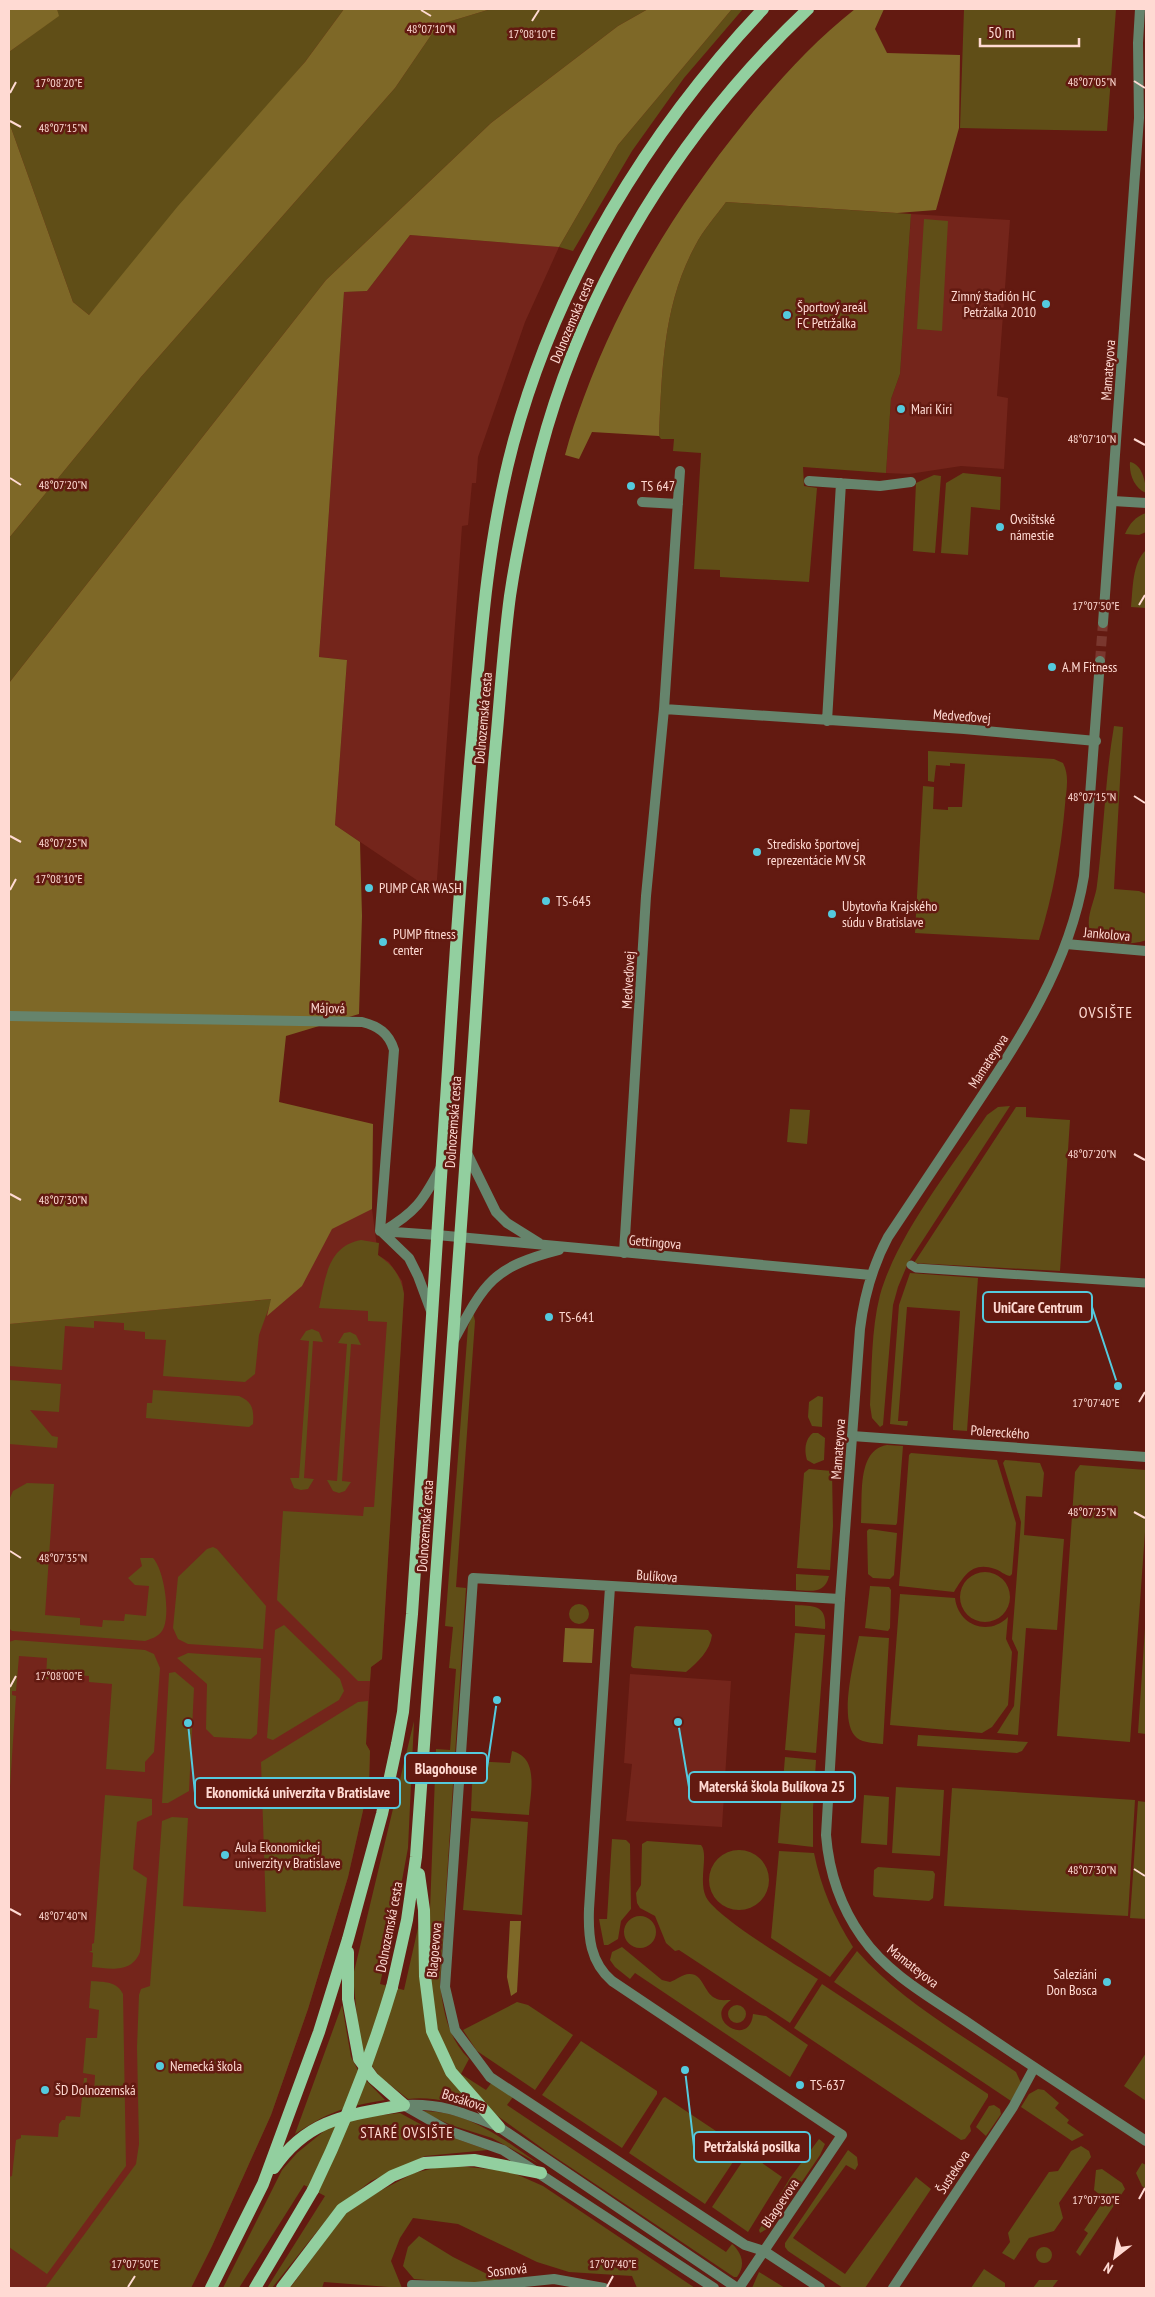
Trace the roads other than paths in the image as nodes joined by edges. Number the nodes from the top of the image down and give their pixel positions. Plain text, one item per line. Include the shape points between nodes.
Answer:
1 (763, 9) edge
2 (808, 9) edge
3 (1140, 9) edge
4 (1146, 84) edge
5 (1139, 118) junction
6 (680, 471) dead end
7 (809, 481) dead end
8 (911, 482) dead end
9 (841, 483) junction
10 (1112, 501) junction
11 (642, 502) dead end
12 (1146, 503) edge
13 (678, 504) junction
14 (1103, 623) tunnel mouth
15 (1100, 661) tunnel mouth
16 (664, 709) junction
17 (826, 721) junction
18 (1096, 741) junction
19 (1066, 944) junction
20 (1146, 951) edge
21 (9, 1016) edge
22 (466, 1151) junction
23 (442, 1166) junction
24 (382, 1232) junction
25 (437, 1235) junction
26 (458, 1237) junction
27 (544, 1246) junction
28 (567, 1248) junction
29 (624, 1253) junction
30 (911, 1265) dead end
31 (871, 1275) junction
32 (1146, 1283) edge
33 (432, 1312) junction
34 (453, 1342) junction
35 (852, 1436) junction
36 (1146, 1457) edge
37 (473, 1578) joint
38 (610, 1587) junction
39 (840, 1599) junction
40 (416, 1857) junction
41 (348, 1939) junction
42 (1034, 2068) junction
43 (404, 2105) junction
44 (499, 2127) junction
45 (1146, 2142) edge
46 (541, 2173) junction
47 (263, 2184) junction
48 (764, 2251) junction
49 (264, 2271) junction
50 (412, 2285) dead end
51 (211, 2288) edge
52 (249, 2288) edge
53 (255, 2288) edge
54 (282, 2288) edge
55 (604, 2288) edge
56 (714, 2288) edge
57 (738, 2288) edge
58 (820, 2288) edge
59 (893, 2288) edge

1 - 23 main road, Dolnozemská cesta via 672,116 606,220 550,335 512,448 493,535 483,606 459,897
2 - 22 main road, Dolnozemská cesta via 740,80 697,133 631,234 586,320 543,441 517,556 505,640 488,824
3 - 5 street, Mamateyova
4 - 5 street, Mamateyova
5 - 10 street, Mamateyova
6 - 13 street, Medveďovej
7 - 9 street
8 - 9 street via 880,486
9 - 17 street
10 - 12 street
10 - 14 street, Mamateyova
11 - 13 street
13 - 16 street, Medveďovej
15 - 18 street, Mamateyova
16 - 17 street, Medveďovej
16 - 29 street, Medveďovej via 646,896
17 - 18 street, Medveďovej
18 - 19 street, Mamateyova via 1084,876
19 - 20 street, Jankolova
19 - 31 street, Mamateyova via 1032,1019 888,1237
21 - 24 street, Májová via 362,1022 378,1028 390,1039 394,1050
22 - 26 main road, Dolnozemská cesta
22 - 27 street via 496,1212
23 - 24 street via 412,1212
23 - 25 main road, Dolnozemská cesta
24 - 25 street
24 - 33 street via 409,1258
25 - 26 street, Gettingova
25 - 33 main road, Dolnozemská cesta
26 - 27 street, Gettingova
26 - 34 main road, Dolnozemská cesta
27 - 28 street, Gettingova
28 - 29 street, Gettingova
28 - 34 street via 524,1260 498,1274 478,1294
29 - 31 street, Gettingova
30 - 32 street via 916,1268
31 - 35 street, Mamateyova via 862,1314
33 - 41 main road, Dolnozemská cesta via 403,1712 382,1814
34 - 40 main road, Dolnozemská cesta
35 - 36 street, Polereckého
35 - 39 street, Mamateyova
37 - 38 street, Bulíkova
37 - 48 street, Blagoevova via 445,1987 455,2030 490,2076 745,2245
38 - 39 street, Bulíkova
38 - 48 street, Blagoevova via 591,1864 591,1948 602,1970 612,1981 842,2135
39 - 42 street, Mamateyova via 826,1810 828,1858 837,1892 862,1937 887,1964
40 - 44 main road via 424,1910 425,1976 432,2031 451,2072
40 - 49 main road, Dolnozemská cesta, bridge via 407,1920 392,1987 361,2081 313,2190
41 - 43 main road via 348,1999 359,2059 373,2078
41 - 47 main road, Dolnozemská cesta via 319,2032
42 - 45 street, Mamateyova
42 - 59 street, Šustekova via 1013,2107
43 - 44 street, Bosákova via 429,2104 460,2111
43 - 46 street via 449,2131 503,2150
43 - 47 main road via 342,2116 304,2135 284,2154
44 - 57 street, Bosákova
46 - 54 main road via 474,2160 424,2162 392,2176 342,2209
46 - 56 street
47 - 51 main road, Dolnozemská cesta
48 - 57 street, Blagoevova
48 - 58 street
49 - 52 main road
49 - 53 main road, Dolnozemská cesta
50 - 55 street, Sosnová via 475,2287 554,2280

